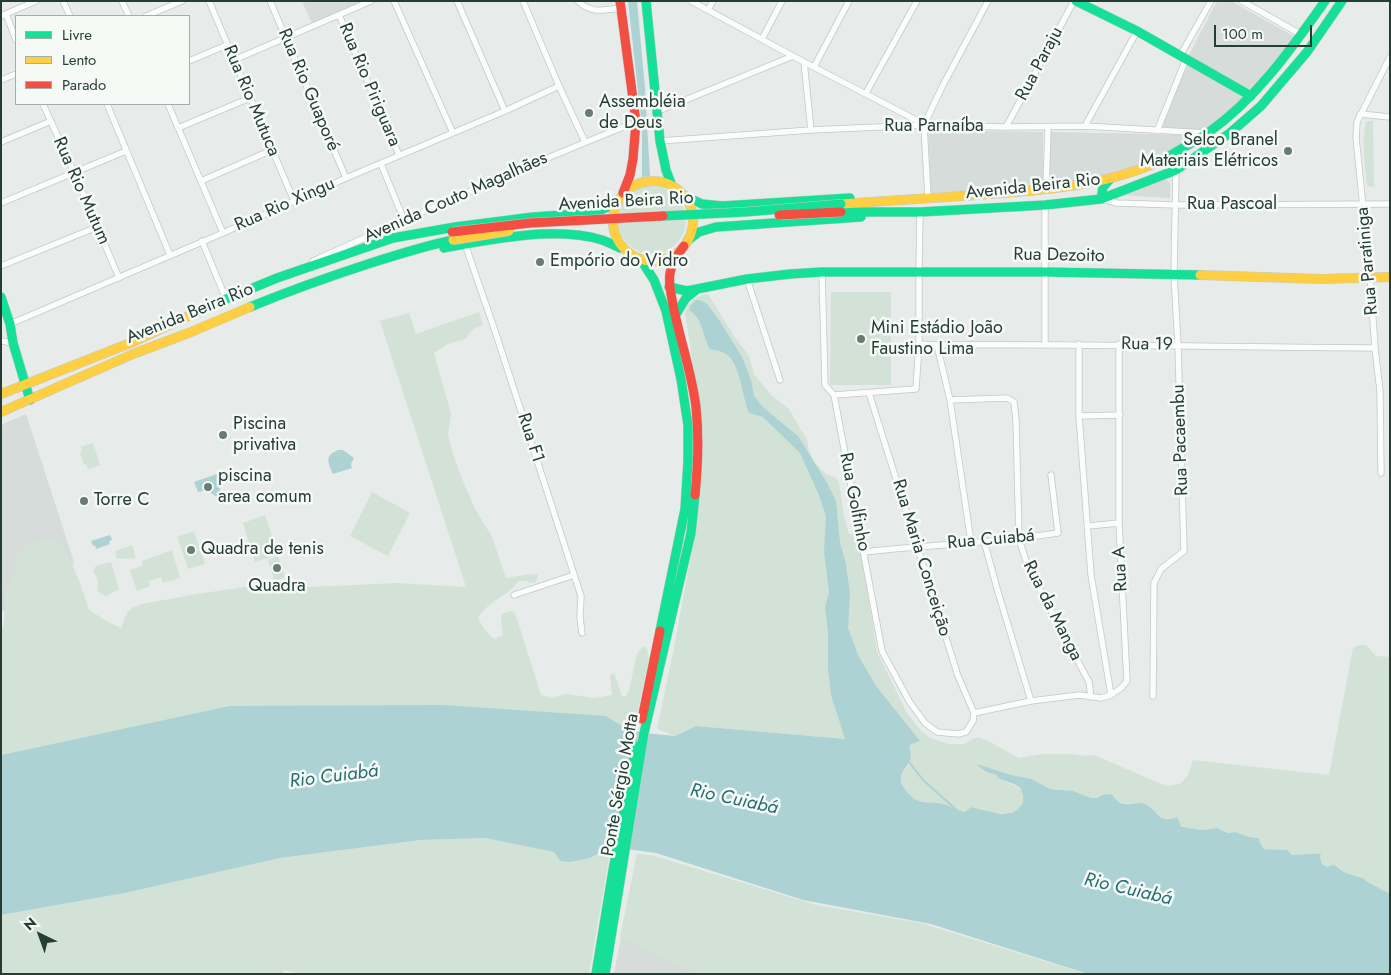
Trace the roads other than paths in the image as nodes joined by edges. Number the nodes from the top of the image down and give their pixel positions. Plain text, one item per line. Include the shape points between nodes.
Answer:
1 (63, 1) edge
2 (122, 1) edge
3 (182, 1) edge
4 (209, 1) edge
5 (270, 1) edge
6 (371, 1) edge
7 (394, 1) edge
8 (457, 1) edge
9 (522, 1) edge
10 (578, 1) edge
11 (646, 1) edge
12 (692, 1) edge
13 (714, 1) edge
14 (782, 1) edge
15 (849, 1) edge
16 (917, 1) edge
17 (988, 1) edge
18 (1075, 1) edge
19 (1211, 1) edge
20 (1242, 1) edge
21 (1342, 1) edge
22 (32, 2) edge
23 (1324, 2) edge
24 (621, 5) edge
25 (708, 10) junction
26 (3, 15) edge
27 (70, 15) edge
28 (129, 15) edge
29 (148, 15) edge
30 (339, 15) junction
31 (1137, 31) junction
32 (1302, 35) junction
33 (15, 38) edge
34 (286, 38) junction
35 (762, 39) junction
36 (227, 45) junction
37 (1307, 52) junction
38 (792, 56) junction
39 (1390, 56) edge
40 (1183, 58) junction
41 (234, 60) junction
42 (190, 61) edge
43 (804, 62) junction
44 (814, 67) junction
45 (15, 74) edge
46 (1, 80) edge
47 (559, 86) junction
48 (866, 93) junction
49 (1251, 96) junction
50 (250, 98) junction
51 (43, 105) edge
52 (107, 105) edge
53 (168, 105) edge
54 (505, 111) junction
55 (656, 112) junction
56 (1360, 114) junction
57 (1390, 117) edge
58 (50, 121) junction
59 (636, 122) junction
60 (924, 124) junction
61 (1086, 126) junction
62 (1006, 127) junction
63 (1048, 127) junction
64 (178, 128) junction
65 (811, 130) junction
66 (1157, 131) junction
67 (453, 133) junction
68 (1208, 133) junction
69 (660, 141) junction
70 (1, 142) edge
71 (585, 142) junction
72 (272, 150) junction
73 (126, 151) junction
74 (399, 155) junction
75 (381, 164) junction
76 (1176, 170) junction
77 (74, 172) junction
78 (346, 178) junction
79 (1112, 178) junction
80 (201, 182) junction
81 (672, 186) junction
82 (1046, 190) junction
83 (683, 194) junction
84 (621, 197) junction
85 (928, 198) junction
86 (1101, 199) junction
87 (897, 200) junction
88 (294, 201) junction
89 (1, 203) edge
90 (1363, 204) junction
91 (1390, 204) edge
92 (1176, 205) junction
93 (1046, 206) junction
94 (841, 208) junction
95 (890, 212) junction
96 (920, 212) junction
97 (404, 220) junction
98 (97, 227) junction
99 (223, 233) junction
100 (452, 236) junction
101 (202, 241) junction
102 (686, 243) junction
103 (465, 244) junction
104 (357, 250) junction
105 (626, 251) junction
106 (170, 255) junction
107 (394, 256) junction
108 (640, 260) junction
109 (1, 266) edge
110 (822, 272) junction
111 (918, 272) junction
112 (1046, 272) junction
113 (1174, 274) junction
114 (1370, 277) junction
115 (1390, 277) edge
116 (119, 278) junction
117 (277, 278) junction
118 (747, 279) junction
119 (669, 287) junction
120 (696, 290) junction
121 (1, 297) edge
122 (226, 299) junction
123 (675, 316) junction
124 (10, 324) junction
125 (1, 341) edge
126 (132, 342) junction
127 (13, 343) junction
128 (919, 344) junction
129 (1045, 344) junction
130 (1079, 344) junction
131 (1119, 344) junction
132 (937, 345) junction
133 (1178, 346) junction
134 (1375, 348) junction
135 (133, 354) junction
136 (780, 380) dead end
137 (24, 384) junction
138 (1, 394) edge
139 (869, 394) junction
140 (834, 395) junction
141 (30, 400) junction
142 (950, 400) junction
143 (1, 412) edge
144 (1120, 415) junction
145 (1079, 416) junction
146 (1381, 473) dead end
147 (1051, 475) dead end
148 (1118, 523) junction
149 (1088, 526) junction
150 (1019, 539) junction
151 (971, 542) junction
152 (984, 542) junction
153 (917, 546) junction
154 (864, 552) junction
155 (574, 575) junction
156 (514, 595) dead end
157 (582, 633) dead end
158 (662, 640) junction
159 (1111, 695) junction
160 (1153, 696) dead end
161 (1091, 697) junction
162 (1031, 701) junction
163 (974, 713) junction
164 (607, 936) junction
165 (596, 974) edge
166 (605, 974) edge

1 - 27 street
2 - 28 street
3 - 29 street
4 - 36 street, Rua Rio Mutuca
5 - 34 street, Rua Rio Guaporé
6 - 30 street
7 - 67 street
8 - 54 street
9 - 47 street
10 - 24 street via 594,11
11 - 55 main road
12 - 25 street, Rua Parnaíba
13 - 25 street
14 - 35 street
15 - 44 street
16 - 48 street
17 - 60 street
18 - 31 main road
18 - 62 street, Rua Paraju
19 - 40 street
20 - 32 street
21 - 37 main road, Avenida Beira Rio
22 - 26 street
23 - 32 main road, Avenida Beira Rio
23 - 37 main road via 1332,8
24 - 59 main road
25 - 35 street, Rua Parnaíba
26 - 33 street
30 - 34 street
30 - 74 street, Rua Rio Piriguara
31 - 40 main road
31 - 61 street
32 - 49 main road, Avenida Beira Rio
34 - 41 street
34 - 78 street, Rua Rio Guaporé
35 - 38 street, Rua Parnaíba
36 - 41 street, Rua Rio Mutuca
36 - 42 street
37 - 76 main road, Avenida Beira Rio via 1261,106 1230,133
38 - 43 street, Rua Parnaíba
38 - 55 street
39 - 56 street, Rua Paratiniga
40 - 49 main road
40 - 66 street
41 - 50 street, Rua Rio Mutuca
43 - 44 street, Rua Parnaíba
43 - 65 street
44 - 48 street, Rua Parnaíba
45 - 46 street
47 - 54 street, Rua Rio Xingu
47 - 71 street
48 - 60 street, Rua Parnaíba
49 - 68 main road, Avenida Beira Rio
50 - 64 street
50 - 72 street, Rua Rio Mutuca
51 - 58 street, Rua Rio Mutum
52 - 73 street
53 - 64 street
54 - 67 street, Rua Rio Xingu
55 - 69 main road
56 - 57 street
56 - 90 street, Rua Paratiniga via 1356,137
58 - 70 street
58 - 77 street, Rua Rio Mutum
59 - 71 street, Avenida Couto Magalhães
59 - 84 main road via 634,159
60 - 62 street, Rua Parnaíba
60 - 65 street, Rua Parnaíba
60 - 85 street
61 - 63 street, Rua Parnaíba
61 - 66 street, Rua Parnaíba
62 - 63 street, Rua Parnaíba
63 - 82 street
64 - 80 street
65 - 69 street, Rua Parnaíba
66 - 68 street, Rua Parnaíba
67 - 74 street, Rua Rio Xingu
68 - 79 main road, Avenida Beira Rio via 1145,168
69 - 81 main road
71 - 97 street, Avenida Couto Magalhães
72 - 80 street
72 - 88 street, Rua Rio Mutuca
73 - 77 street
73 - 106 street
74 - 75 street, Rua Rio Xingu
75 - 78 street, Rua Rio Xingu
75 - 97 street
76 - 86 main road, Avenida Beira Rio
76 - 92 street, Rua Pacaembu
77 - 89 street
77 - 98 street, Rua Rio Mutum
78 - 88 street, Rua Rio Xingu
79 - 82 main road, Avenida Beira Rio
79 - 86 main road via 1103,187
80 - 99 street
81 - 83 main road
81 - 84 main road via 660,181 647,181 634,185
82 - 85 main road, Avenida Beira Rio
83 - 87 main road, Avenida Beira Rio via 702,204 722,206 849,198
83 - 102 main road via 693,217
84 - 104 main road, Avenida Beira Rio via 593,213 533,216 455,227 393,238
84 - 105 main road via 613,214 612,227
85 - 87 main road, Avenida Beira Rio
86 - 92 street, Rua Pascoal via 1117,203
86 - 93 main road, Avenida Beira Rio
87 - 94 main road, Avenida Beira Rio
88 - 99 street, Rua Rio Xingu
90 - 91 street, Rua Pascoal
90 - 92 street, Rua Pascoal
90 - 114 street, Rua Paratiniga
92 - 113 street, Rua Pacaembu
93 - 96 main road, Avenida Beira Rio
93 - 112 street
94 - 95 main road, Avenida Beira Rio
94 - 100 main road, Avenida Beira Rio, bridge via 530,223
95 - 96 main road, Avenida Beira Rio
95 - 102 main road, Avenida Beira Rio via 876,216 716,227 699,232
96 - 111 street
97 - 117 street, Avenida Couto Magalhães
98 - 109 street
98 - 116 street, Rua Rio Mutum
99 - 101 street, Rua Rio Xingu
100 - 104 main road, Avenida Beira Rio
100 - 107 main road, Avenida Beira Rio
101 - 106 street, Rua Rio Xingu
101 - 122 street
102 - 108 main road via 664,260
102 - 119 main road via 671,264
103 - 105 main road, Avenida Beira Rio via 561,235 597,238
103 - 107 main road, Avenida Beira Rio
103 - 155 street, Rua F1
104 - 117 main road, Avenida Beira Rio
105 - 108 main road
106 - 116 street, Rua Rio Xingu
107 - 135 main road, Avenida Beira Rio via 283,293
108 - 158 main road via 657,285 665,309 687,412 685,509
110 - 111 main road, Rua Dezoito
110 - 118 main road, Rua Dezoito
110 - 140 street, Rua Golfinho via 825,386
111 - 112 main road, Rua Dezoito
111 - 128 street
112 - 113 main road, Rua Dezoito
112 - 129 street
113 - 114 main road, Rua Dezoito via 1321,279
113 - 133 street, Rua Pacaembu
114 - 115 main road, Rua Dezoito
114 - 134 street, Rua Paratiniga
116 - 124 street, Rua Rio Xingu
117 - 122 main road, Avenida Beira Rio
118 - 120 main road, Rua Dezoito
118 - 136 street
119 - 120 main road
119 - 123 main road
120 - 123 main road via 686,296
121 - 124 main road
122 - 126 main road, Avenida Beira Rio
123 - 158 main road via 696,407 697,474 691,533
124 - 127 main road
125 - 127 street
126 - 135 main road via 129,352
126 - 137 main road, Avenida Beira Rio
127 - 137 main road
128 - 132 street, Rua 19
128 - 139 street via 916,389
129 - 130 street, Rua 19
129 - 132 street, Rua 19
130 - 131 street, Rua 19
130 - 145 street
131 - 133 street, Rua 19
131 - 144 street, Rua A
132 - 142 street
133 - 134 street, Rua 19
133 - 160 street, Rua Pacaembu via 1184,550 1161,570 1154,583
134 - 146 street, Rua Paratiniga via 1380,391
135 - 141 main road, Avenida Beira Rio
137 - 138 main road, Avenida Beira Rio
137 - 141 main road
139 - 140 street
139 - 153 street, Rua Maria Conceição
140 - 154 street, Rua Golfinho
141 - 143 main road, Avenida Beira Rio
142 - 150 street, Rua da Manga via 1007,398 1014,402
142 - 151 street
144 - 145 street
144 - 148 street, Rua A
145 - 149 street
147 - 150 street, Rua Cuiabá via 1058,533
148 - 149 street
148 - 159 street, Rua A via 1127,682
149 - 159 street via 1091,575
150 - 152 street, Rua Cuiabá
150 - 161 street, Rua da Manga via 1028,567 1089,682
151 - 152 street, Rua Cuiabá
151 - 153 street, Rua Cuiabá
152 - 162 street
153 - 154 street, Rua Cuiabá
153 - 163 street, Rua Maria Conceição via 958,676
154 - 163 street, Rua Golfinho via 882,651 924,723 937,732 958,734 966,732
155 - 156 street
155 - 157 street, Rua F1 via 581,596
158 - 164 main road, Ponte Sérgio Motta
159 - 161 street
161 - 162 street via 1079,695
162 - 163 street
164 - 165 main road
164 - 166 main road

